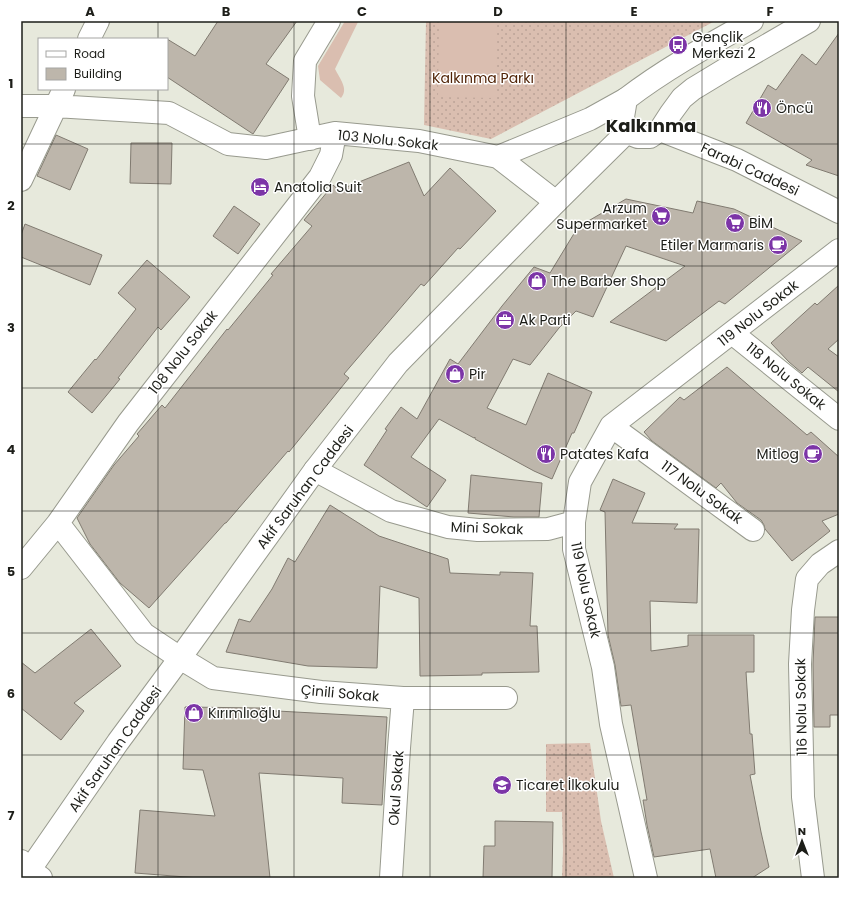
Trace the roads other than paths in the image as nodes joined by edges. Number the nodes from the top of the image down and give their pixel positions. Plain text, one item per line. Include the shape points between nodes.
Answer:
1 (98, 21) edge
2 (329, 21) edge
3 (752, 21) edge
4 (809, 21) edge
5 (90, 38) edge
6 (59, 97) edge
7 (626, 99) junction
8 (21, 106) edge
9 (660, 130) junction
10 (628, 131) junction
11 (335, 133) junction
12 (310, 139) junction
13 (498, 157) junction
14 (21, 180) edge
15 (556, 202) junction
16 (839, 212) edge
17 (839, 250) edge
18 (732, 333) junction
19 (839, 419) edge
20 (611, 426) junction
21 (315, 470) junction
22 (574, 522) junction
23 (58, 523) junction
24 (753, 530) dead end
25 (839, 551) edge
26 (21, 568) edge
27 (180, 658) junction
28 (403, 698) junction
29 (506, 698) dead end
30 (29, 872) edge
31 (391, 878) edge
32 (646, 878) edge
33 (813, 878) edge

1 - 5 street
2 - 12 street via 305,61 303,96
3 - 7 street via 684,59
4 - 9 street via 693,89 682,98
6 - 8 street, 103 Nolu Sokak
6 - 12 street, 103 Nolu Sokak via 169,113 228,144 266,148
6 - 14 street
7 - 10 street via 623,117
7 - 13 street via 590,119
9 - 10 street via 650,137 638,137
9 - 16 street, Farabi Caddesi via 737,160
10 - 15 street, Akif Saruhan Caddesi
11 - 12 street, 103 Nolu Sokak
11 - 13 street, 103 Nolu Sokak via 419,141
11 - 23 street, 108 Nolu Sokak via 331,155 320,177 128,423
13 - 15 street, 103 Nolu Sokak
15 - 21 street, Akif Saruhan Caddesi via 398,363
17 - 18 street, 119 Nolu Sokak
18 - 19 street, 118 Nolu Sokak
18 - 20 street, 119 Nolu Sokak
20 - 22 street, 119 Nolu Sokak via 580,482
20 - 24 street, 117 Nolu Sokak
21 - 22 street, Mini Sokak via 392,511 448,527 478,530 548,529
21 - 27 street, Akif Saruhan Caddesi
22 - 32 street, 119 Nolu Sokak via 574,549 603,668 611,724
23 - 26 street, 108 Nolu Sokak
23 - 27 street, Çinili Sokak via 144,634
25 - 33 street, 116 Nolu Sokak via 820,564 807,579 803,610 800,664 803,797
27 - 28 street, Çinili Sokak via 213,678 320,692
27 - 30 street, Akif Saruhan Caddesi via 118,742
28 - 29 street, Çinili Sokak
28 - 31 street, Okul Sokak

